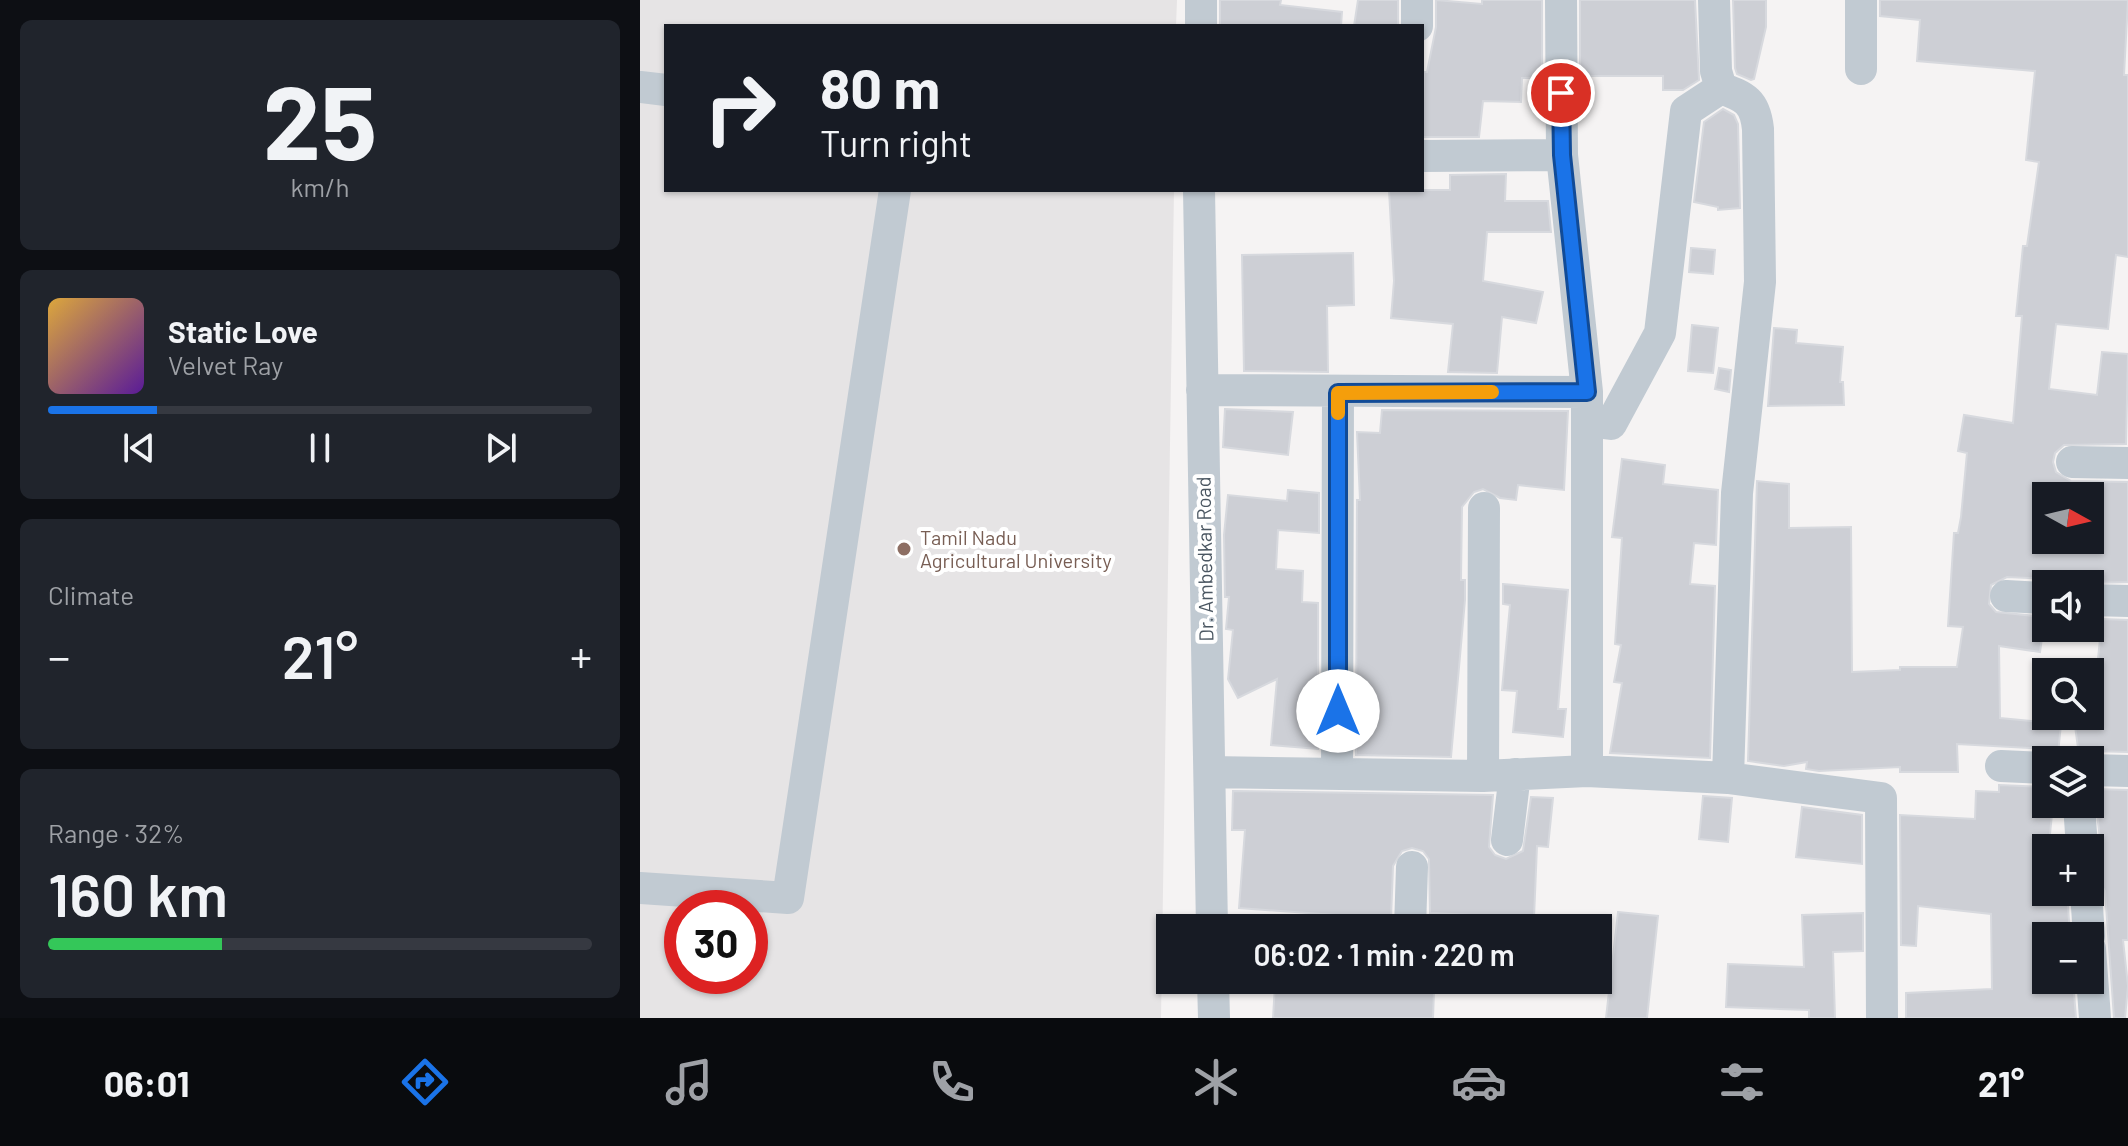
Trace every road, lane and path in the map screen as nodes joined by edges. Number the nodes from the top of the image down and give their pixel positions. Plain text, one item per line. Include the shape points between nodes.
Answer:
1 (1201, 0) edge
2 (1417, 0) edge
3 (1561, 0) edge
4 (1714, 0) edge
5 (1861, 0) edge
6 (1201, 24) edge
7 (1417, 24) edge
8 (1861, 69) dead end
9 (640, 87) edge
10 (1721, 88) junction
11 (664, 90) edge
12 (1562, 155) junction
13 (1424, 156) edge
14 (895, 192) edge
15 (1199, 192) edge
16 (1202, 390) junction
17 (1338, 393) junction
18 (1588, 406) junction
19 (2072, 462) dead end
20 (2128, 463) edge
21 (1484, 508) dead end
22 (2006, 596) dead end
23 (2032, 597) edge
24 (2104, 600) edge
25 (2128, 601) edge
26 (2001, 766) dead end
27 (2032, 767) edge
28 (2104, 770) edge
29 (1587, 771) junction
30 (2128, 771) edge
31 (1210, 772) junction
32 (1337, 774) junction
33 (1499, 775) junction
34 (1728, 778) junction
35 (1507, 840) dead end
36 (1412, 867) dead end
37 (640, 888) edge
38 (1212, 914) edge
39 (1410, 914) edge
40 (1213, 994) edge
41 (2093, 994) edge
42 (1214, 1018) edge
43 (1882, 1018) edge
44 (2095, 1018) edge

1 - 6 street
2 - 7 street
3 - 12 street
4 - 10 street
5 - 8 street
9 - 11 street
10 - 18 street via 1686,111 1660,333 1611,424
10 - 34 street via 1747,98 1756,109 1760,282 1737,493
12 - 13 street
12 - 18 street
14 - 37 street via 788,898
15 - 16 street, Dr. Ambedkar Road
16 - 17 street
16 - 31 street, Dr. Ambedkar Road
17 - 18 street
17 - 32 street
18 - 29 street
19 - 20 street
21 - 33 street
22 - 23 street
24 - 25 street
26 - 27 street
28 - 30 street
29 - 33 street
29 - 34 street
31 - 32 street
31 - 38 street, Dr. Ambedkar Road
32 - 33 street
33 - 35 street
34 - 43 street via 1881,798
36 - 39 street
40 - 42 street
41 - 44 street

